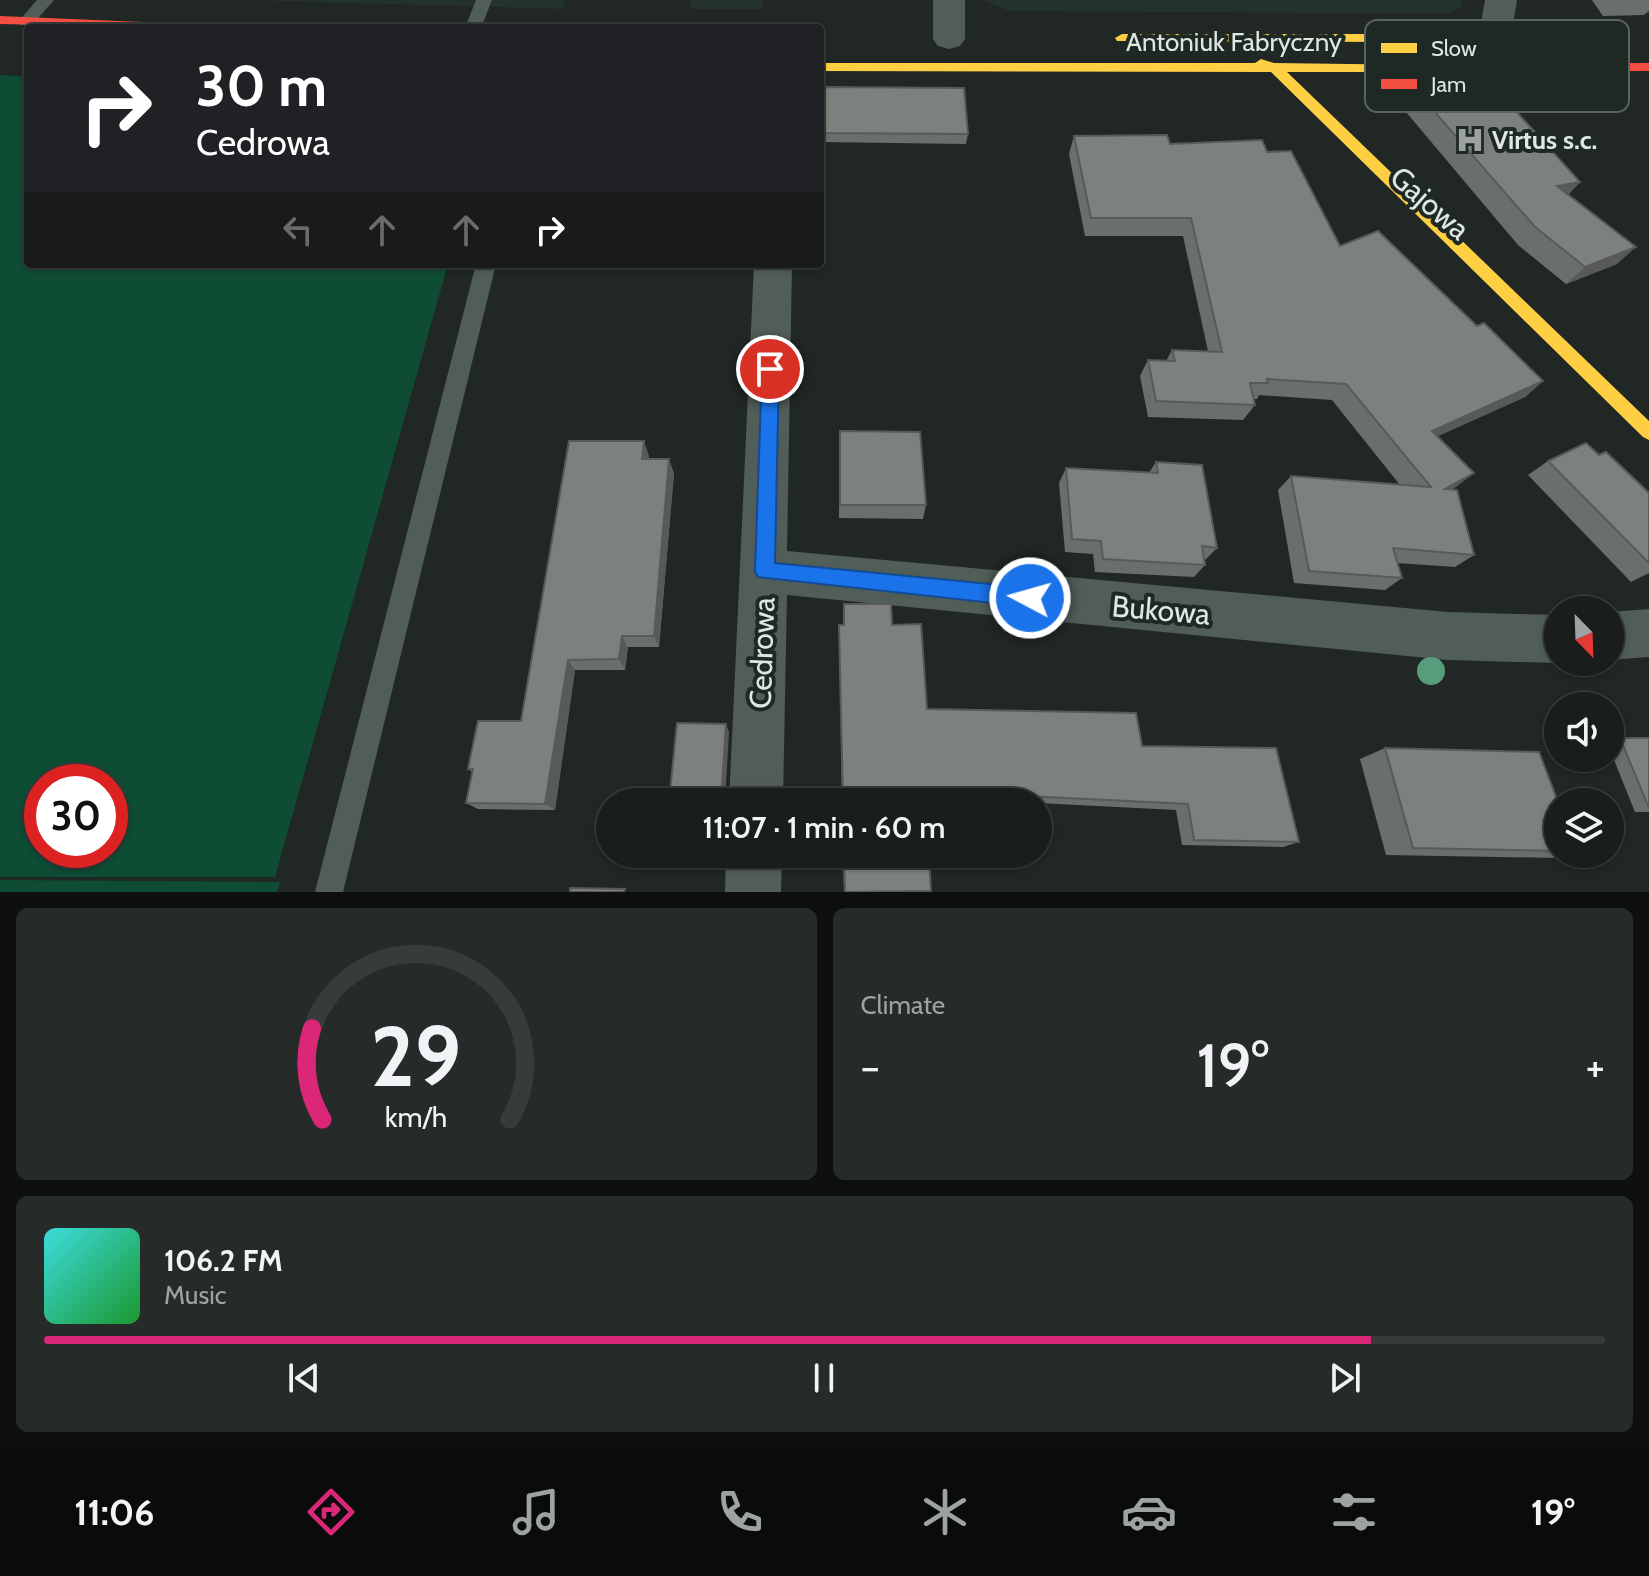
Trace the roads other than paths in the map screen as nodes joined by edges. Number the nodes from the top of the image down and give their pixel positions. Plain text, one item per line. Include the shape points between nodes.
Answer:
1 (46, 0) edge
2 (484, 0) edge
3 (949, 0) edge
4 (1501, 0) edge
5 (0, 20) edge
6 (1499, 20) edge
7 (26, 22) junction
8 (81, 24) edge
9 (475, 24) edge
10 (1102, 38) dead end
11 (1178, 38) junction
12 (1365, 38) edge
13 (949, 39) dead end
14 (1365, 59) edge
15 (1629, 64) edge
16 (824, 67) edge
17 (1649, 67) edge
18 (1214, 69) junction
19 (1276, 69) junction
20 (1252, 84) dead end
21 (1397, 212) dead end
22 (485, 268) edge
23 (773, 268) edge
24 (1603, 389) junction
25 (1649, 432) edge
26 (765, 571) junction
27 (1649, 633) edge
28 (1624, 635) edge
29 (1544, 639) edge
30 (757, 788) edge
31 (754, 868) edge
32 (329, 892) edge
33 (753, 892) edge

1 - 7 lane
2 - 9 lane
3 - 13 street
4 - 6 street
5 - 7 main road
7 - 8 main road
10 - 11 main road, Antoniuk Fabryczny
11 - 12 main road, Antoniuk Fabryczny
11 - 19 main road
14 - 19 main road, Antoniuk Fabryczny
15 - 17 main road, Antoniuk Fabryczny
16 - 18 main road, Antoniuk Fabryczny
18 - 19 main road, Antoniuk Fabryczny
18 - 20 main road
19 - 24 main road, Gajowa
21 - 24 main road, Gajowa
22 - 32 lane
23 - 26 street, Cedrowa
24 - 25 main road, Gajowa
26 - 29 street, Bukowa via 1434,635
26 - 30 street, Cedrowa
27 - 28 street
31 - 33 street

